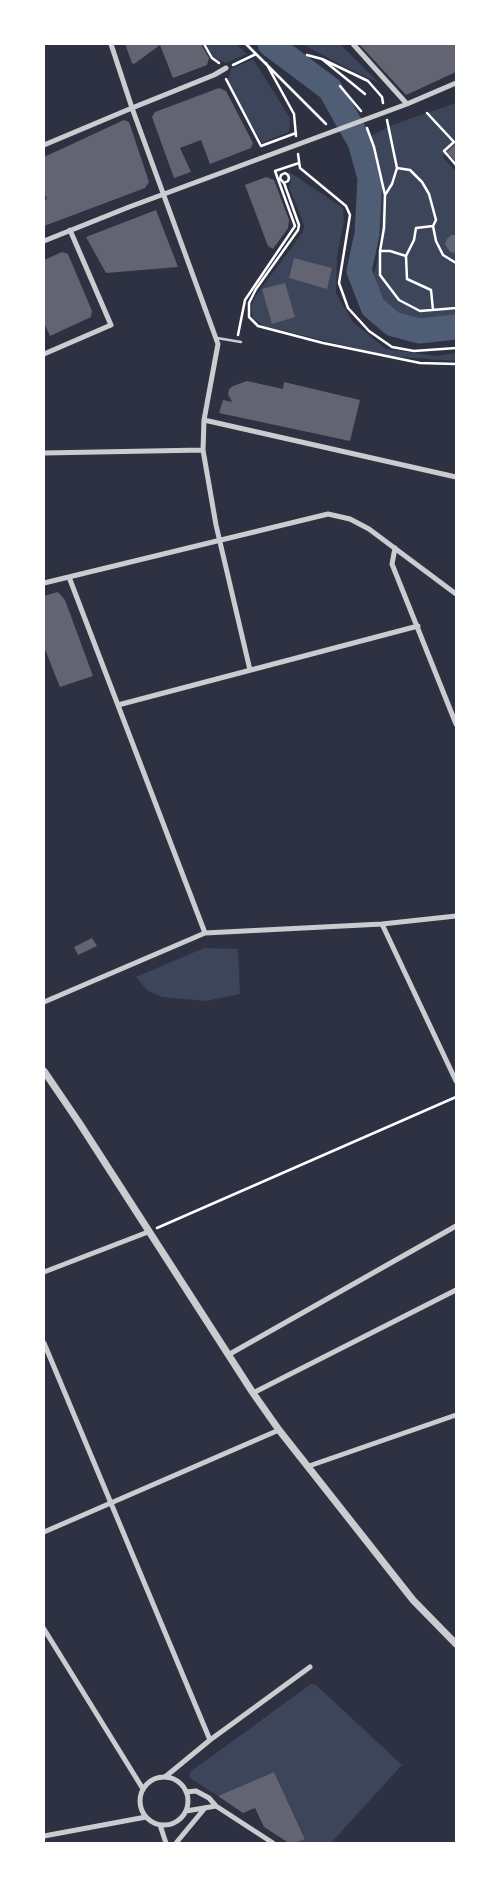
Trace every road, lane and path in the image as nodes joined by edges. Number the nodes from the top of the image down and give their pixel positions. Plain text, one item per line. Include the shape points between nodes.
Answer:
1 (111, 44) edge
2 (204, 44) edge
3 (246, 44) edge
4 (353, 44) edge
5 (256, 54) junction
6 (307, 55) dead end
7 (322, 59) junction
8 (266, 64) junction
9 (226, 68) junction
10 (456, 83) edge
11 (365, 94) dead end
12 (407, 104) junction
13 (132, 108) junction
14 (383, 112) junction
15 (427, 113) dead end
16 (329, 128) dead end
17 (296, 132) junction
18 (455, 141) edge
19 (298, 144) junction
20 (44, 145) edge
21 (374, 148) dead end
22 (299, 163) junction
23 (456, 164) edge
24 (397, 168) junction
25 (282, 169) junction
26 (284, 173) junction
27 (284, 182) junction
28 (163, 194) junction
29 (385, 195) junction
30 (433, 226) junction
31 (70, 230) junction
32 (44, 241) edge
33 (380, 251) junction
34 (406, 256) junction
35 (456, 263) edge
36 (456, 308) edge
37 (433, 310) junction
38 (215, 337) junction
39 (236, 341) junction
40 (241, 342) dead end
41 (456, 348) edge
42 (44, 354) edge
43 (456, 364) edge
44 (204, 420) junction
45 (203, 450) junction
46 (44, 452) edge
47 (456, 476) edge
48 (220, 541) junction
49 (395, 548) junction
50 (69, 577) junction
51 (44, 583) edge
52 (456, 585) edge
53 (454, 592) edge
54 (418, 626) junction
55 (250, 670) junction
56 (118, 705) junction
57 (456, 724) edge
58 (456, 916) edge
59 (382, 924) junction
60 (205, 933) junction
61 (44, 1002) edge
62 (44, 1071) edge
63 (456, 1081) edge
64 (456, 1097) edge
65 (456, 1226) edge
66 (148, 1232) junction
67 (44, 1272) edge
68 (456, 1290) edge
69 (44, 1343) edge
70 (228, 1355) junction
71 (253, 1392) junction
72 (456, 1415) edge
73 (279, 1430) junction
74 (309, 1466) junction
75 (111, 1503) junction
76 (44, 1532) edge
77 (44, 1629) edge
78 (456, 1644) edge
79 (310, 1667) dead end
80 (210, 1740) junction
81 (165, 1777) junction
82 (143, 1789) junction
83 (186, 1792) junction
84 (216, 1806) junction
85 (205, 1808) junction
86 (186, 1811) junction
87 (146, 1817) junction
88 (160, 1825) junction
89 (44, 1836) edge
90 (166, 1843) edge
91 (176, 1843) edge
92 (273, 1843) edge

1 - 13 street
2 - 9 path via 212,58
3 - 5 path
4 - 12 street
5 - 8 path
5 - 9 path
6 - 7 path
7 - 11 path
7 - 14 path via 368,81 382,97
8 - 16 path
8 - 17 path via 294,114
9 - 13 street
9 - 17 path via 226,82 261,146
10 - 12 street
12 - 14 street
13 - 20 street
13 - 28 street
14 - 19 street
14 - 24 path
15 - 18 path
17 - 19 path
18 - 23 path via 444,151
19 - 22 path
19 - 28 street
21 - 29 path
22 - 25 path
22 - 41 path via 300,168 346,206 350,215 339,283 348,308 369,331 392,346 414,351
24 - 29 path
24 - 30 path via 410,170 422,182 436,220
25 - 26 path
25 - 39 path via 275,171 295,226 245,300
26 - 27 path via 280,178
26 - 27 path via 290,178
27 - 43 path via 298,230 248,303 249,317 258,326 323,343 420,363
28 - 31 street
28 - 38 street
29 - 33 path
30 - 34 path via 416,228
30 - 35 path via 443,255
31 - 32 street
31 - 42 street via 111,324
33 - 34 path
33 - 37 path via 380,275 399,300 420,310
34 - 37 path via 407,279 431,290
36 - 37 path
38 - 39 lane
38 - 44 street via 218,344
39 - 40 lane
44 - 45 street
44 - 47 street
45 - 46 street
45 - 48 street
48 - 49 street via 328,514 350,519
48 - 50 street
48 - 55 street
49 - 53 street
49 - 54 street via 392,564
50 - 51 street
50 - 56 street
52 - 53 street
54 - 55 street
54 - 57 street
55 - 56 street
56 - 60 street
58 - 59 street
59 - 60 street
59 - 63 street
60 - 61 street
62 - 66 street
64 - 66 path
65 - 70 street
66 - 67 street
66 - 70 street
68 - 71 street
69 - 75 street
70 - 71 street
71 - 73 street
72 - 74 street
73 - 74 street
73 - 75 street
74 - 78 street via 413,1600
75 - 76 street
75 - 80 street
77 - 82 street
79 - 80 street
80 - 81 street
81 - 82 street via 152,1780
81 - 83 street via 178,1781
82 - 87 street via 140,1804
83 - 84 street via 196,1791
83 - 86 street
84 - 85 street
84 - 92 street
85 - 86 street
85 - 91 street
86 - 88 street via 178,1820
87 - 88 street
87 - 89 street
88 - 90 street

